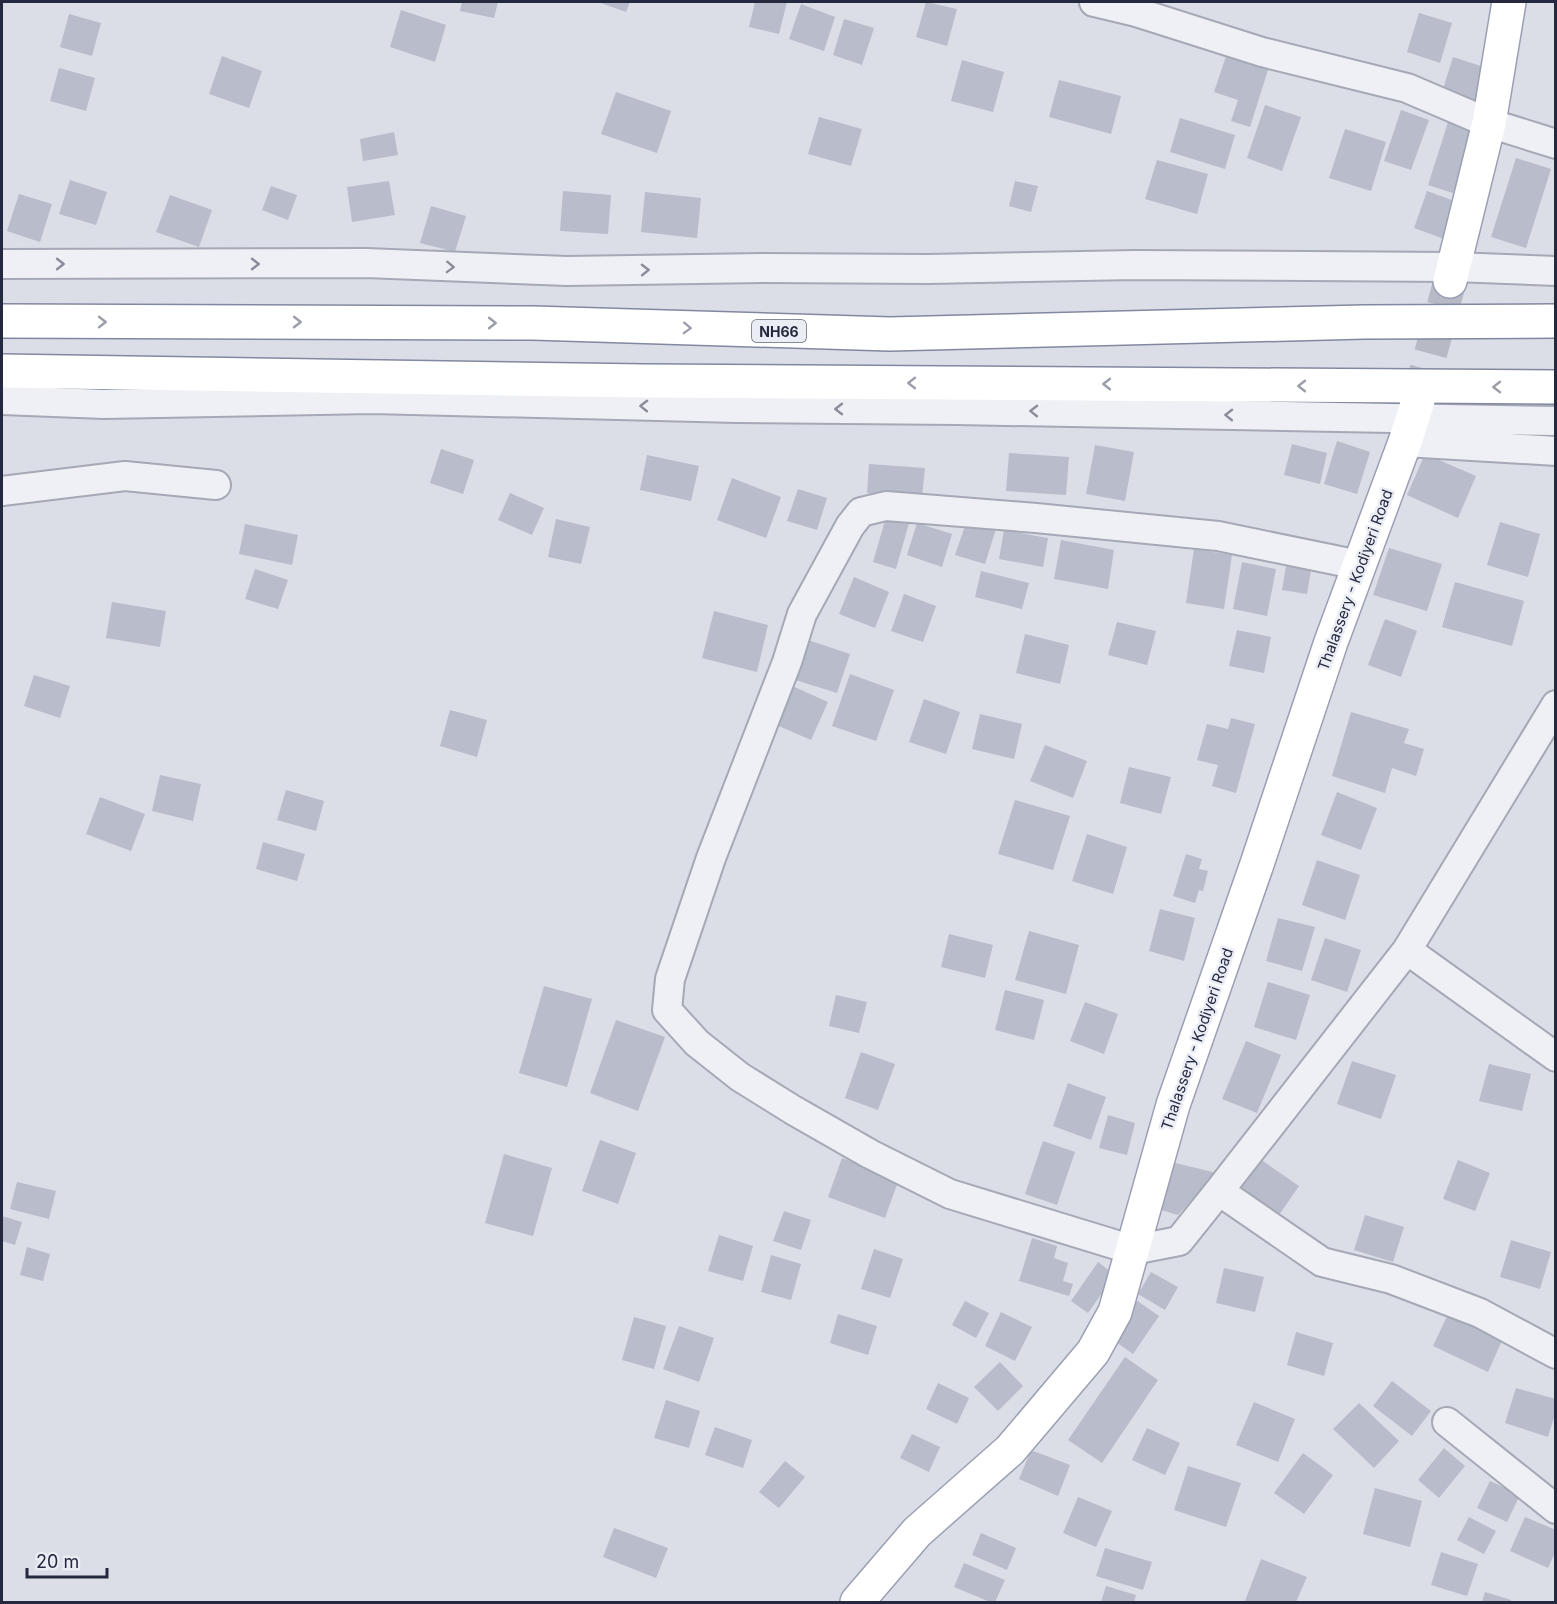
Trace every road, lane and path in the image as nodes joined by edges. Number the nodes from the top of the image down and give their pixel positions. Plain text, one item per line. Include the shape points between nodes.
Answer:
1 (1094, 2) edge
2 (1509, 2) edge
3 (1490, 123) junction
4 (1556, 144) edge
5 (2, 264) edge
6 (1556, 271) edge
7 (1452, 274) junction
8 (2, 321) edge
9 (1556, 321) edge
10 (2, 371) edge
11 (1556, 387) edge
12 (2, 400) edge
13 (1412, 420) junction
14 (1556, 421) edge
15 (1556, 451) edge
16 (216, 485) dead end
17 (2, 491) edge
18 (1359, 565) junction
19 (1556, 705) edge
20 (1407, 950) junction
21 (1556, 1057) edge
22 (1219, 1191) junction
23 (1133, 1250) junction
24 (1556, 1354) edge
25 (1447, 1422) dead end
26 (1556, 1509) edge
27 (857, 1602) edge

1 - 3 street via 1262,52 1407,88
2 - 3 main road
3 - 4 street
3 - 7 main road
5 -> 7 street via 366,263 567,271 1135,265
6 - 7 street
8 -> 9 main road, NH66 via 533,323 890,334
11 -> 10 main road via 656,381
13 -> 12 street via 372,399 104,404
13 - 14 street
13 - 15 street
13 - 18 main road, Thalassery - Kodiyeri Road
16 - 17 street via 125,476
18 - 23 main road, Thalassery - Kodiyeri Road via 1173,1105
18 - 23 street via 1218,536 886,506 861,512 802,614 670,979 667,1010 697,1043 740,1077 793,1110 950,1194
19 - 20 street
20 - 21 street
20 - 22 street
22 - 23 street via 1179,1241
22 - 24 street via 1323,1262 1391,1279 1480,1313
23 - 27 main road, Thalassery - Kodiyeri Road via 1115,1312 1093,1352 1010,1450 917,1532
25 - 26 street

